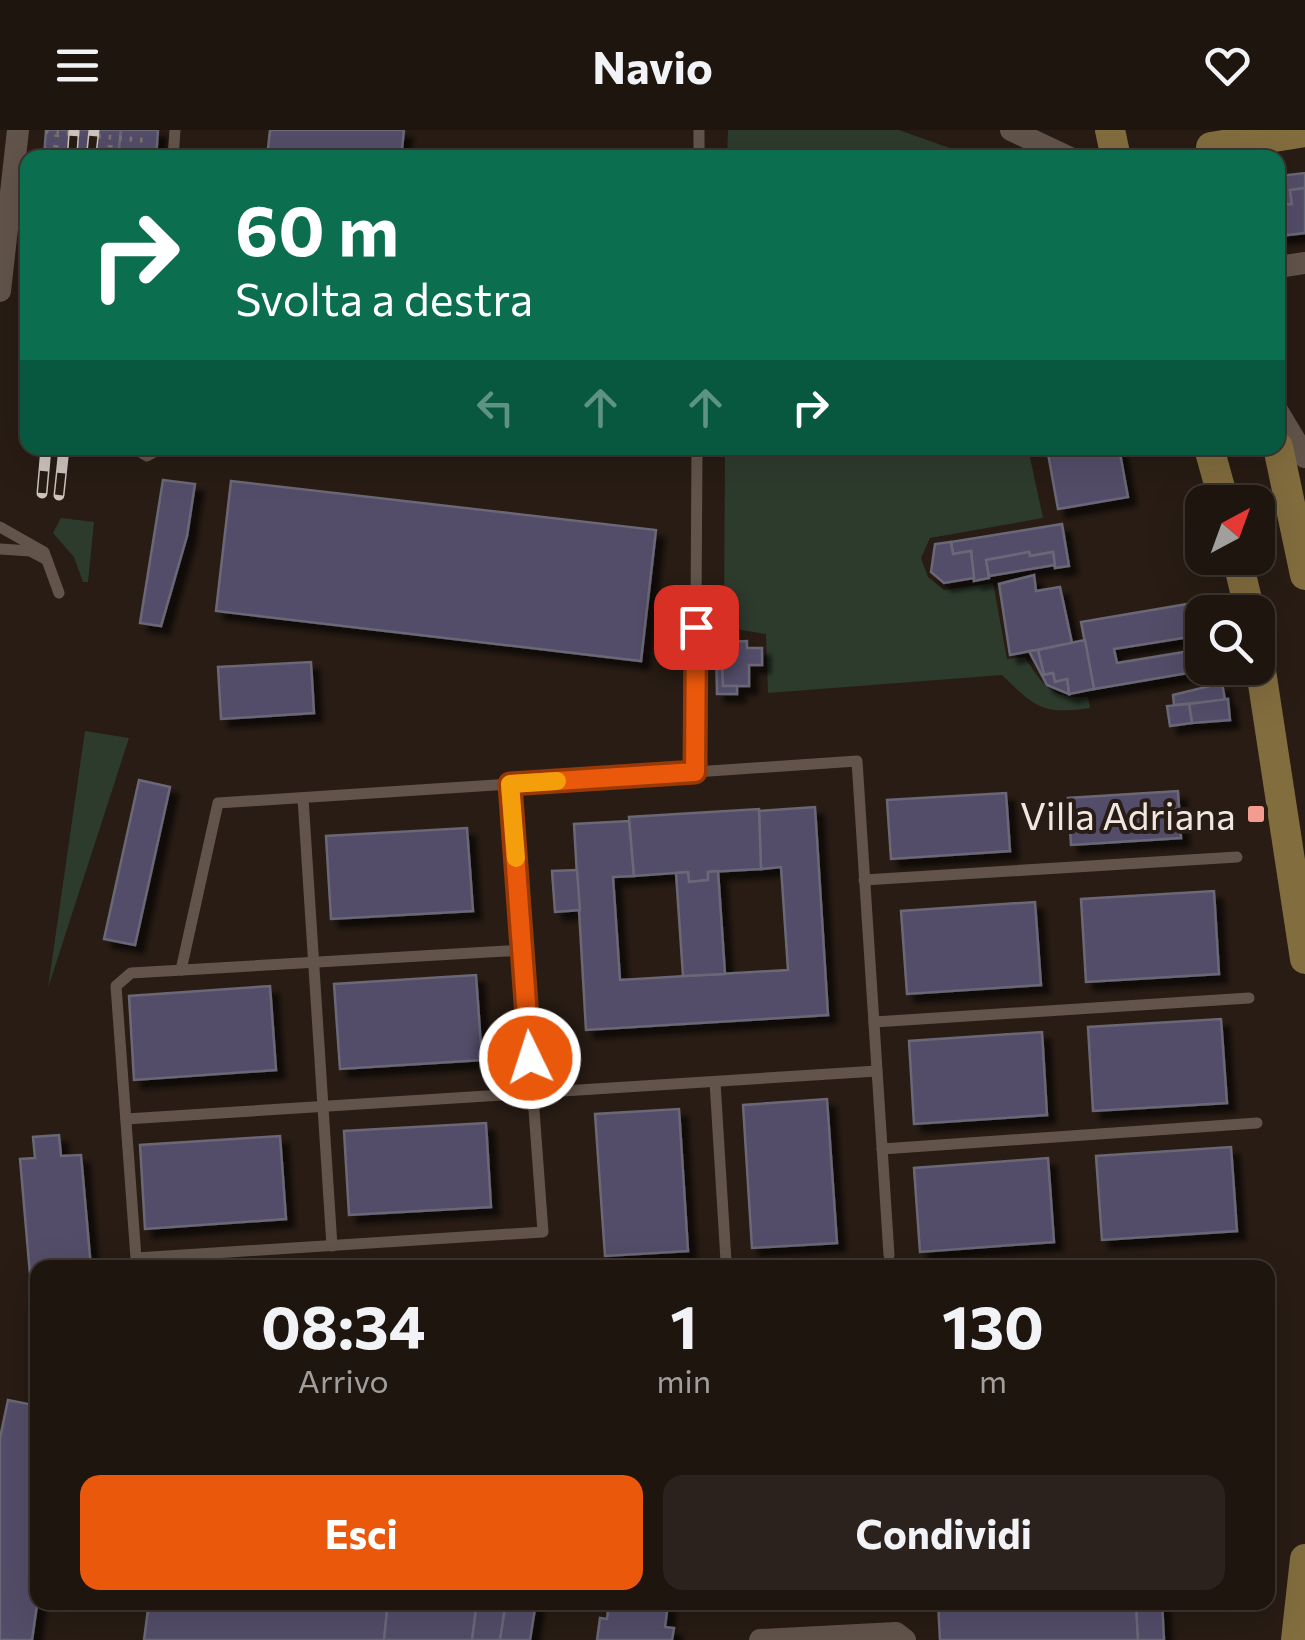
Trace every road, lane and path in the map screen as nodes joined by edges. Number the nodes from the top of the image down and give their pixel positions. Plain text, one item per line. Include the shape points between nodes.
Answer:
1 (18, 130) edge
2 (1012, 130) edge
3 (46, 131) edge
4 (57, 132) edge
5 (1305, 132) edge
6 (111, 137) junction
7 (150, 141) dead end
8 (1212, 145) edge
9 (110, 150) edge
10 (1053, 150) edge
11 (0, 291) edge
12 (1285, 424) edge
13 (697, 455) edge
14 (1211, 455) edge
15 (1280, 455) edge
16 (1305, 457) edge
17 (1219, 485) edge
18 (0, 527) edge
19 (0, 549) edge
20 (50, 562) junction
21 (1305, 575) edge
22 (60, 594) dead end
23 (1263, 685) edge
24 (695, 772) junction
25 (510, 784) junction
26 (304, 798) junction
27 (1238, 857) dead end
28 (864, 880) junction
29 (522, 950) junction
30 (1305, 958) edge
31 (314, 962) junction
32 (181, 970) junction
33 (1249, 998) dead end
34 (874, 1022) junction
35 (877, 1072) junction
36 (715, 1082) junction
37 (533, 1094) junction
38 (324, 1107) junction
39 (126, 1119) junction
40 (1257, 1123) dead end
41 (882, 1149) junction
42 (332, 1246) junction
43 (888, 1255) dead end
44 (726, 1260) dead end
45 (1305, 1560) edge
46 (760, 1640) edge
47 (905, 1640) edge
48 (1296, 1640) edge

1 - 11 street
2 - 10 street
3 - 4 path
4 - 6 path
5 - 8 street
6 - 7 path
6 - 9 path
12 - 16 street
13 - 24 lane
14 - 17 street
15 - 21 street
18 - 20 lane via 36,544
19 - 20 lane via 30,551
20 - 22 lane
23 - 30 street
24 - 25 lane
24 - 28 lane via 857,761
25 - 26 lane
25 - 29 lane
26 - 31 lane
26 - 32 lane via 218,804
27 - 28 lane
28 - 34 lane
29 - 31 lane
29 - 37 lane
31 - 32 lane
31 - 38 lane
32 - 39 lane via 131,974 116,986
33 - 34 lane
34 - 35 lane
35 - 36 lane
35 - 41 lane
36 - 37 lane
36 - 44 lane
37 - 38 lane
37 - 42 lane via 542,1232
38 - 39 lane
38 - 42 lane
39 - 42 lane via 136,1258
40 - 41 lane
41 - 43 lane
45 - 48 street
46 - 47 street via 896,1633

